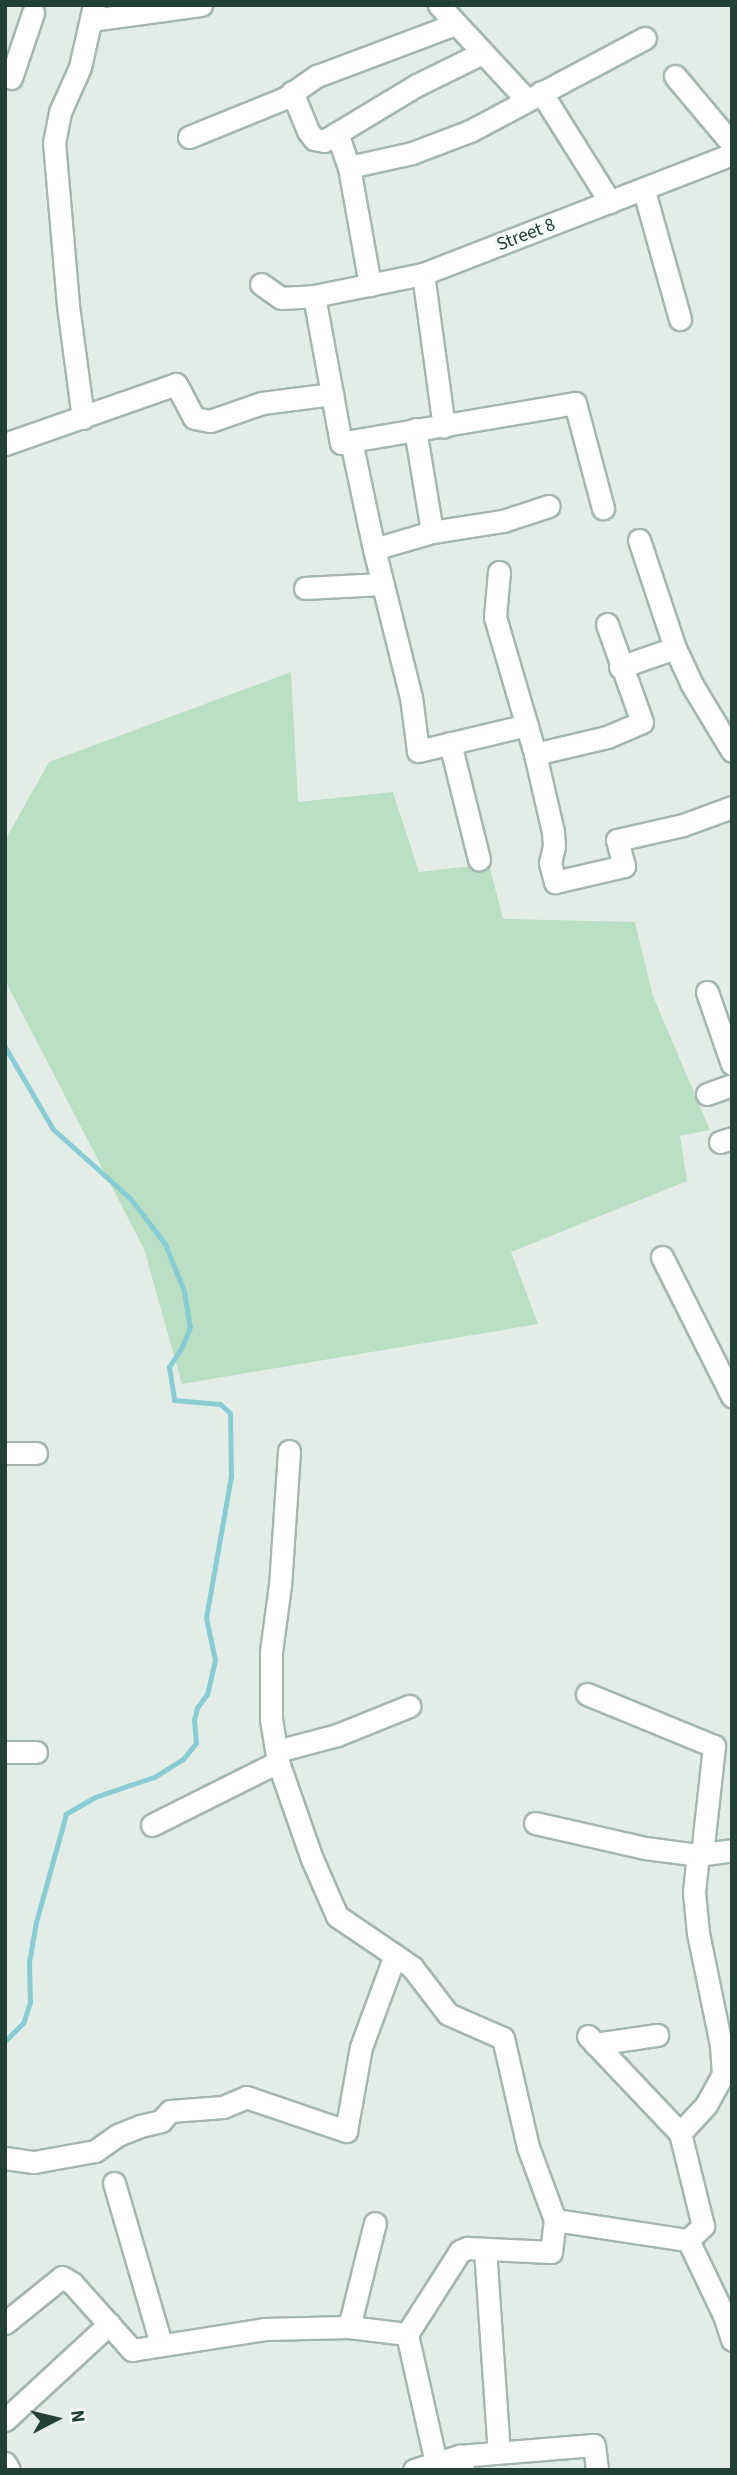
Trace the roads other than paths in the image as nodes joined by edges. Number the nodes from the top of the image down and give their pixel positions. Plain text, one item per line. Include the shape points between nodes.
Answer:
1 (13, 5) edge
2 (201, 5) edge
3 (439, 5) edge
4 (36, 9) edge
5 (93, 13) edge
6 (455, 24) junction
7 (645, 38) dead end
8 (482, 53) junction
9 (675, 76) dead end
10 (11, 78) dead end
11 (292, 92) junction
12 (534, 96) junction
13 (337, 133) junction
14 (189, 137) dead end
15 (731, 152) edge
16 (349, 167) junction
17 (644, 191) junction
18 (610, 202) junction
19 (423, 274) junction
20 (261, 284) dead end
21 (370, 285) junction
22 (314, 296) junction
23 (680, 319) dead end
24 (332, 394) junction
25 (83, 418) junction
26 (444, 427) junction
27 (415, 429) junction
28 (351, 441) junction
29 (5, 444) edge
30 (549, 506) dead end
31 (603, 508) dead end
32 (432, 532) junction
33 (639, 540) dead end
34 (374, 549) junction
35 (499, 572) dead end
36 (381, 584) junction
37 (304, 588) dead end
38 (607, 624) dead end
39 (675, 648) junction
40 (620, 667) junction
41 (527, 725) junction
42 (450, 743) junction
43 (732, 751) edge
44 (535, 754) junction
45 (732, 807) edge
46 (479, 859) dead end
47 (707, 992) dead end
48 (732, 1064) edge
49 (732, 1085) edge
50 (707, 1094) dead end
51 (662, 1257) dead end
52 (732, 1396) edge
53 (289, 1451) dead end
54 (5, 1453) edge
55 (36, 1453) dead end
56 (587, 1693) dead end
57 (409, 1706) dead end
58 (5, 1752) edge
59 (36, 1752) dead end
60 (277, 1756) junction
61 (535, 1823) dead end
62 (152, 1825) dead end
63 (732, 1850) edge
64 (700, 1855) junction
65 (395, 1955) junction
66 (657, 2035) dead end
67 (726, 2044) edge
68 (680, 2133) junction
69 (5, 2158) edge
70 (114, 2183) dead end
71 (555, 2220) junction
72 (375, 2222) dead end
73 (688, 2240) junction
74 (485, 2249) junction
75 (5, 2323) edge
76 (109, 2324) junction
77 (349, 2328) junction
78 (407, 2334) junction
79 (732, 2340) edge
80 (161, 2344) junction
81 (10, 2408) edge
82 (499, 2452) junction
83 (5, 2463) edge
84 (436, 2463) junction
85 (461, 2463) edge
86 (9, 2470) edge
87 (414, 2470) edge
88 (597, 2470) edge

1 - 4 street
2 - 5 street
3 - 6 street
4 - 10 street
5 - 25 street via 54,143
6 - 8 street
6 - 11 street via 317,76
7 - 12 street
8 - 12 street
8 - 13 street
9 - 15 street
11 - 13 street via 314,139 324,141
11 - 14 street via 285,99
12 - 16 street via 445,141
12 - 18 street
13 - 16 street
15 - 17 street, Street 8
16 - 21 street
17 - 18 street, Street 8
17 - 23 street
18 - 19 street, Street 8
19 - 21 street, Street 8
19 - 26 street
20 - 22 street, Street 8 via 281,298
21 - 22 street, Street 8
22 - 24 street
24 - 25 street via 262,403 210,421 194,418 176,384
24 - 28 street via 341,443
25 - 29 street
26 - 27 street
26 - 31 street via 575,403
27 - 28 street
27 - 32 street
28 - 34 street
30 - 32 street via 503,521
32 - 34 street
33 - 39 street
34 - 36 street
35 - 41 street via 495,617
36 - 37 street
36 - 42 street via 411,697 418,751
38 - 40 street
39 - 40 street
39 - 43 street
40 - 44 street via 642,722 607,737
41 - 42 street
41 - 44 street
42 - 46 street
44 - 45 street via 553,832 550,863 555,882 624,866 617,841
47 - 48 street
49 - 50 street
51 - 52 street
53 - 60 street via 271,1652 271,1719
54 - 55 street
56 - 64 street via 714,1746
57 - 60 street
58 - 59 street
60 - 62 street
60 - 65 street via 337,1916
61 - 64 street via 645,1848
63 - 64 street
64 - 67 street via 694,1892 698,1933
65 - 69 street via 361,2047 346,2131 246,2097 223,2107 170,2111 161,2121 129,2130 95,2151 34,2162
65 - 71 street via 412,1967 447,2014 503,2038 528,2147
66 - 68 street via 592,2040
67 - 68 street via 723,2074 706,2105
68 - 73 street via 703,2226
70 - 80 street
71 - 73 street
71 - 74 street via 551,2252
72 - 77 street
73 - 79 street
74 - 78 street via 460,2251
74 - 82 street
75 - 76 street via 62,2277
76 - 80 street via 132,2350
76 - 81 street
77 - 78 street
77 - 80 street via 264,2329
78 - 84 street
82 - 85 street
82 - 88 street via 594,2445
83 - 86 street
84 - 85 street
84 - 87 street

